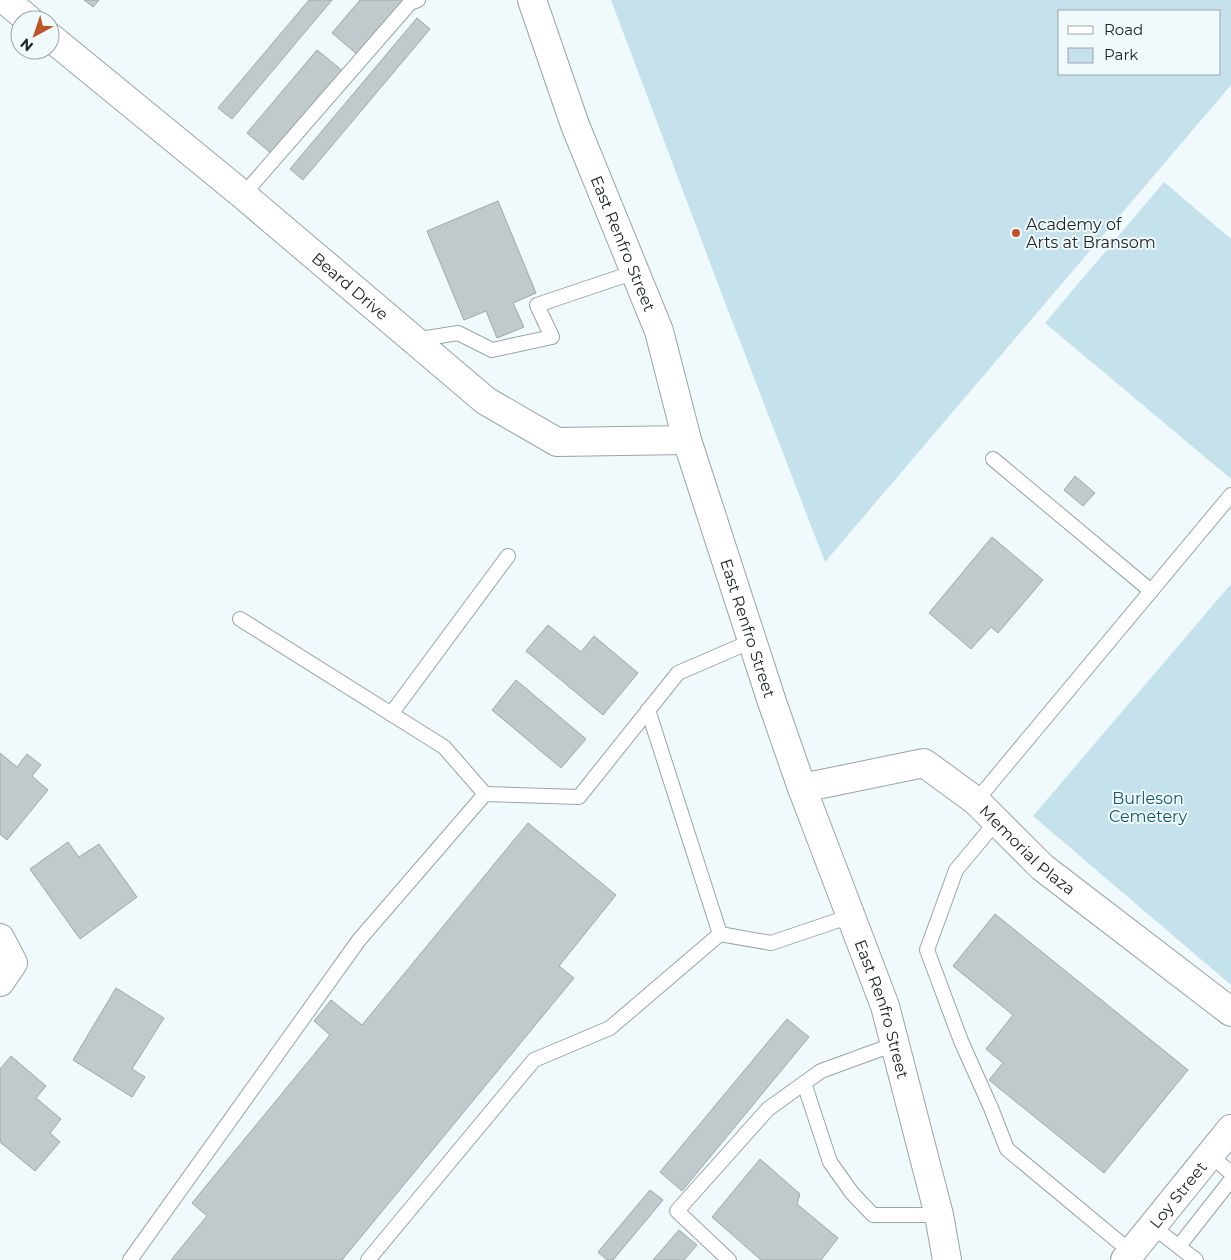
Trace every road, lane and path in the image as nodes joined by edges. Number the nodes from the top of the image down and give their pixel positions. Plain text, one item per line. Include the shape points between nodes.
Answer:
1 (5, 0) edge
2 (418, 0) edge
3 (532, 0) edge
4 (17, 10) edge
5 (60, 45) edge
6 (244, 195) junction
7 (635, 272) junction
8 (414, 340) junction
9 (687, 440) junction
10 (993, 459) dead end
11 (1231, 495) edge
12 (508, 556) dead end
13 (1151, 591) junction
14 (240, 619) dead end
15 (752, 641) junction
16 (648, 710) junction
17 (391, 714) junction
18 (802, 788) junction
19 (485, 794) junction
20 (976, 801) junction
21 (996, 822) junction
22 (851, 916) junction
23 (720, 934) junction
24 (0, 938) edge
25 (0, 982) edge
26 (1231, 1012) edge
27 (895, 1044) junction
28 (804, 1083) junction
29 (1231, 1129) edge
30 (1210, 1155) junction
31 (1231, 1173) edge
32 (1231, 1180) edge
33 (939, 1214) junction
34 (1152, 1226) junction
35 (1179, 1246) junction
36 (1128, 1256) edge
37 (130, 1260) edge
38 (368, 1260) edge
39 (729, 1260) edge
40 (947, 1260) edge
41 (1196, 1260) edge

1 - 4 street
2 - 6 lane via 410,3
3 - 7 street, East Renfro Street via 575,125
5 - 6 street, Beard Drive
6 - 8 street, Beard Drive
7 - 8 lane via 538,305 552,337 492,350 458,333
7 - 9 street, East Renfro Street via 659,331
8 - 9 street, Beard Drive via 486,402 558,442
9 - 15 street, East Renfro Street
10 - 13 lane
11 - 13 lane
12 - 17 lane
13 - 20 lane
14 - 17 lane
15 - 16 lane via 678,673
15 - 18 street, East Renfro Street
16 - 19 lane via 579,796
16 - 23 lane
17 - 19 lane via 444,747
18 - 20 street, Memorial Plaza via 924,763
18 - 22 street, East Renfro Street
19 - 37 lane via 359,940
20 - 21 street, Memorial Plaza
21 - 26 street, Memorial Plaza via 1042,867
21 - 36 lane via 956,870 927,950 1007,1149
22 - 23 lane via 771,943
22 - 27 street, East Renfro Street via 885,1006
23 - 38 lane via 610,1028 534,1060
24 - 25 street via 13,963
27 - 28 lane via 821,1071
27 - 33 street, East Renfro Street
28 - 33 lane via 830,1162 873,1215
28 - 39 lane via 768,1109 677,1211
29 - 30 street, Loy Street
30 - 31 lane
30 - 34 street, Loy Street
32 - 35 lane
33 - 40 street, East Renfro Street
34 - 35 lane
34 - 36 street, Loy Street
35 - 41 lane

